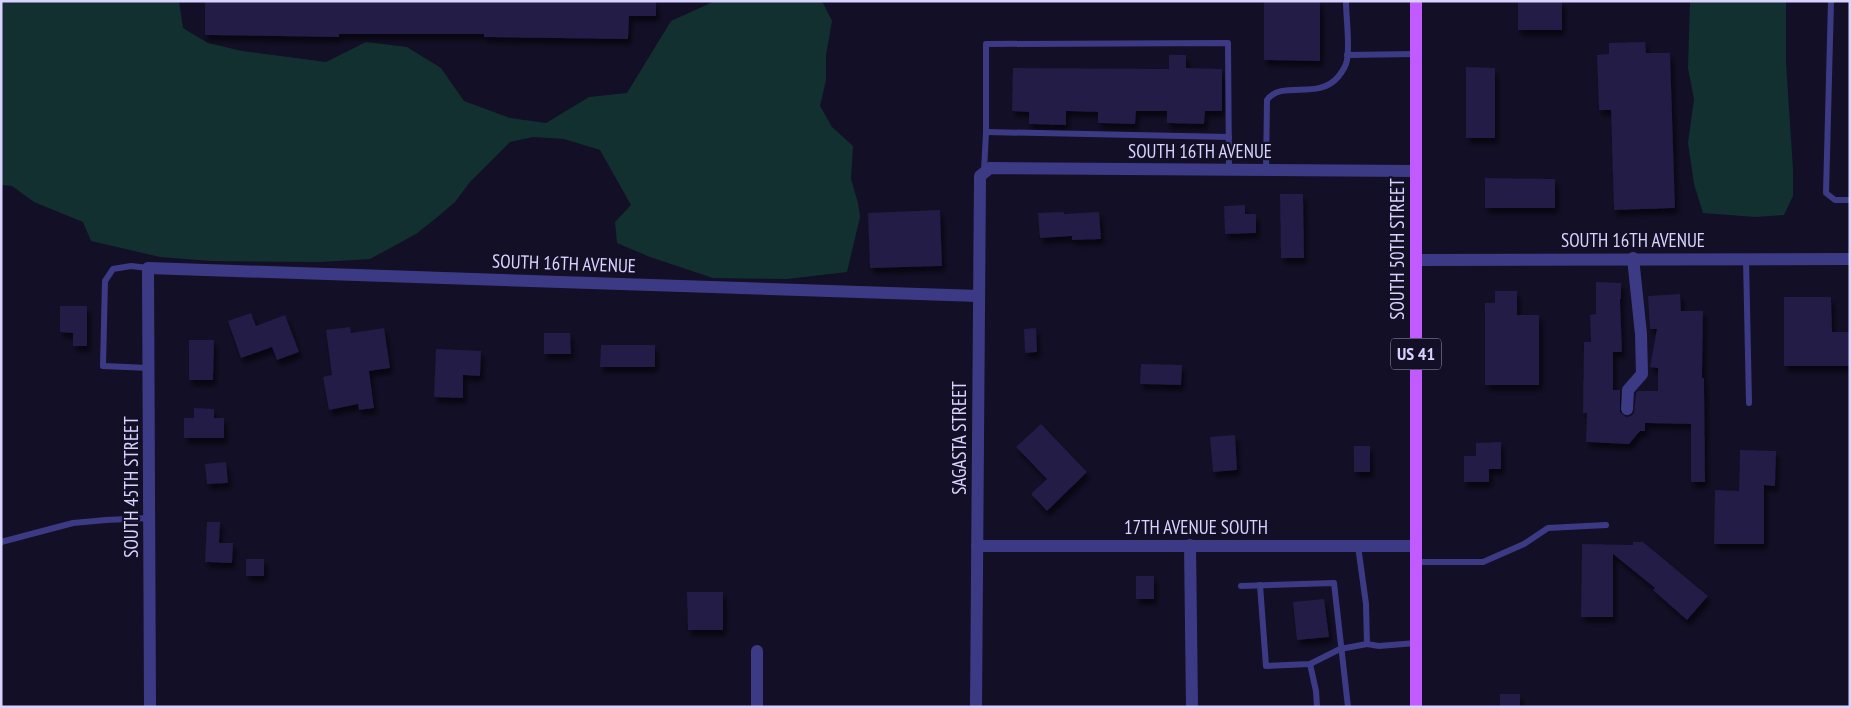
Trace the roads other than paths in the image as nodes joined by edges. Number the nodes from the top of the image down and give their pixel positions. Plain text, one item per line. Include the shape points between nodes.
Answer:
1 (1346, 1) edge
2 (1416, 1) edge
3 (1831, 1) edge
4 (1416, 54) junction
5 (1347, 55) junction
6 (986, 132) junction
7 (1229, 137) junction
8 (1229, 170) junction
9 (1266, 170) junction
10 (984, 171) junction
11 (1416, 171) junction
12 (1850, 200) edge
13 (1633, 258) junction
14 (1746, 258) junction
15 (1850, 259) edge
16 (1416, 260) junction
17 (148, 268) junction
18 (979, 296) junction
19 (149, 368) junction
20 (1750, 403) dead end
21 (1627, 409) dead end
22 (150, 518) junction
23 (1606, 525) dead end
24 (1, 542) edge
25 (1190, 545) junction
26 (977, 546) junction
27 (1358, 546) junction
28 (1416, 546) junction
29 (1416, 562) junction
30 (1241, 586) dead end
31 (1260, 586) junction
32 (1416, 643) junction
33 (1368, 644) junction
34 (1340, 649) junction
35 (757, 651) dead end
36 (1310, 664) junction
37 (150, 707) edge
38 (757, 707) edge
39 (976, 707) edge
40 (1192, 707) edge
41 (1317, 707) edge
42 (1348, 707) edge
43 (1416, 707) edge

1 - 5 lane
2 - 4 main road, SOUTH 50TH STREET / US 41
3 - 12 lane via 1826,193 1835,200
4 - 5 lane
4 - 11 main road, SOUTH 50TH STREET / US 41
5 - 9 lane via 1343,70 1326,87 1282,90 1268,98
6 - 7 lane
6 - 7 lane via 986,44 1228,43
6 - 10 lane
7 - 8 lane
8 - 9 street, SOUTH 16TH AVENUE
8 - 10 street, SOUTH 16TH AVENUE via 990,168
9 - 11 street, SOUTH 16TH AVENUE
10 - 18 street, SAGASTA STREET via 980,176
11 - 16 main road, SOUTH 50TH STREET / US 41
13 - 14 street, SOUTH 16TH AVENUE
13 - 16 street, SOUTH 16TH AVENUE
13 - 21 street via 1642,374 1628,390
14 - 15 street, SOUTH 16TH AVENUE
14 - 20 lane
16 - 28 main road, SOUTH 50TH STREET / US 41
17 - 18 street, SOUTH 16TH AVENUE
17 - 19 street, SOUTH 45TH STREET
17 - 19 lane via 113,269 105,281 103,366
18 - 26 street, SAGASTA STREET
19 - 22 street, SOUTH 45TH STREET
22 - 24 lane via 73,523
22 - 37 street, SOUTH 45TH STREET
23 - 29 lane via 1548,528 1524,544 1483,562
25 - 26 street, 17TH AVENUE SOUTH
25 - 27 street, 17TH AVENUE SOUTH
25 - 40 street
26 - 39 street, SAGASTA STREET
27 - 28 street, 17TH AVENUE SOUTH
27 - 33 lane
28 - 29 main road, SOUTH 50TH STREET / US 41
29 - 32 main road, SOUTH 50TH STREET / US 41
30 - 31 lane
31 - 34 lane via 1334,584
31 - 36 lane via 1266,666
32 - 33 lane
32 - 43 main road, SOUTH 50TH STREET / US 41
33 - 34 lane
34 - 36 lane
34 - 42 lane
35 - 38 street
36 - 41 lane

